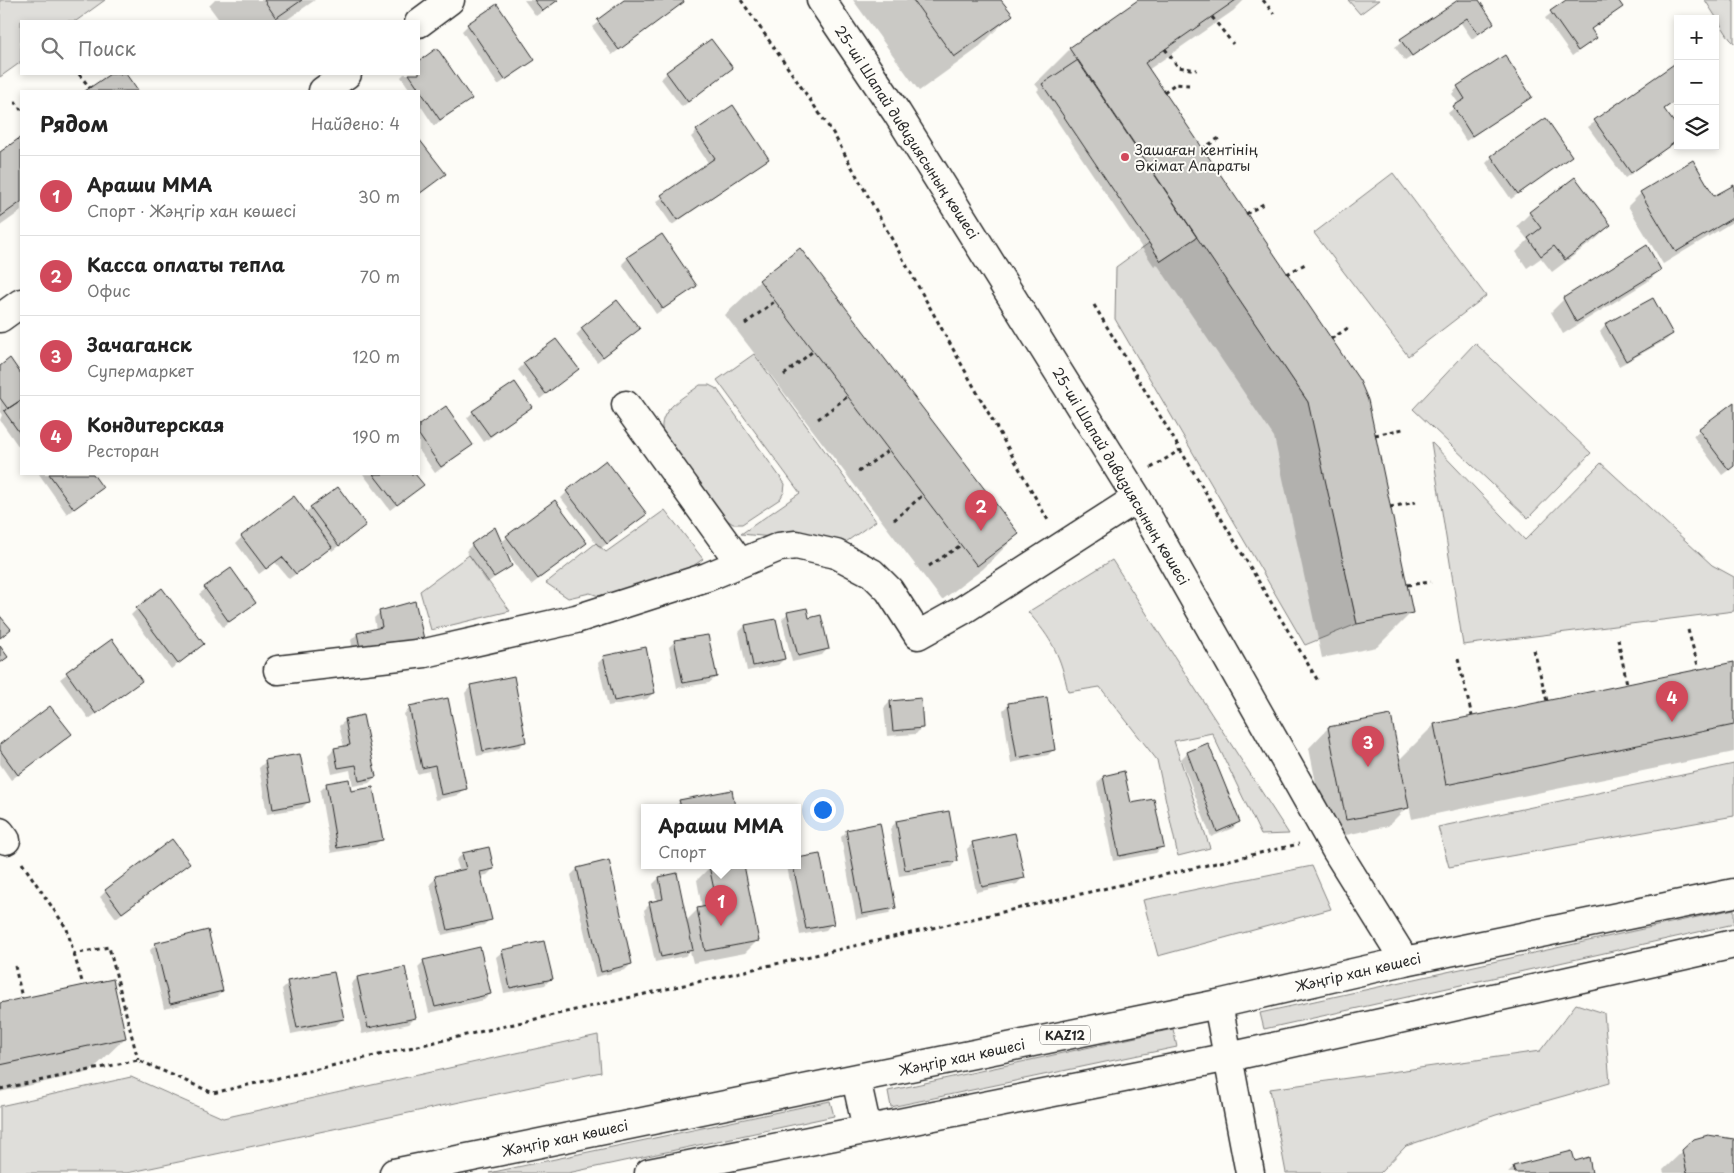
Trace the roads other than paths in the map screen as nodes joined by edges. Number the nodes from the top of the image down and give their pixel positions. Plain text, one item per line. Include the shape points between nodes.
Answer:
1 (450, 0) edge
2 (821, 0) edge
3 (420, 22) edge
4 (346, 75) edge
5 (324, 90) edge
6 (20, 304) edge
7 (0, 318) edge
8 (626, 405) dead end
9 (1137, 498) junction
10 (740, 563) junction
11 (278, 670) dead end
12 (1734, 892) edge
13 (1734, 944) edge
14 (1405, 961) junction
15 (1218, 1004) junction
16 (1229, 1057) junction
17 (856, 1079) junction
18 (867, 1129) junction
19 (394, 1173) edge
20 (649, 1173) edge
21 (1250, 1173) edge

1 - 3 main road
2 - 9 main road, 25-ші Шапай дивизиясының көшесі via 897,113
4 - 5 main road
6 - 7 main road
8 - 10 main road
9 - 10 main road via 963,610 918,635 893,595 872,572 836,554 796,545 779,547
9 - 14 main road, 25-ші Шапай дивизиясының көшесі via 1329,838
10 - 11 main road via 647,598 576,619 425,653
12 - 14 main road, Жәңгір хан көшесі / KAZ12
13 - 16 main road
14 - 15 main road, Жәңгір хан көшесі / KAZ12
15 - 16 main road
15 - 17 main road, Жәңгір хан көшесі / KAZ12
16 - 18 main road
16 - 21 main road
17 - 18 main road
17 - 19 main road, Жәңгір хан көшесі / KAZ12
18 - 20 main road

